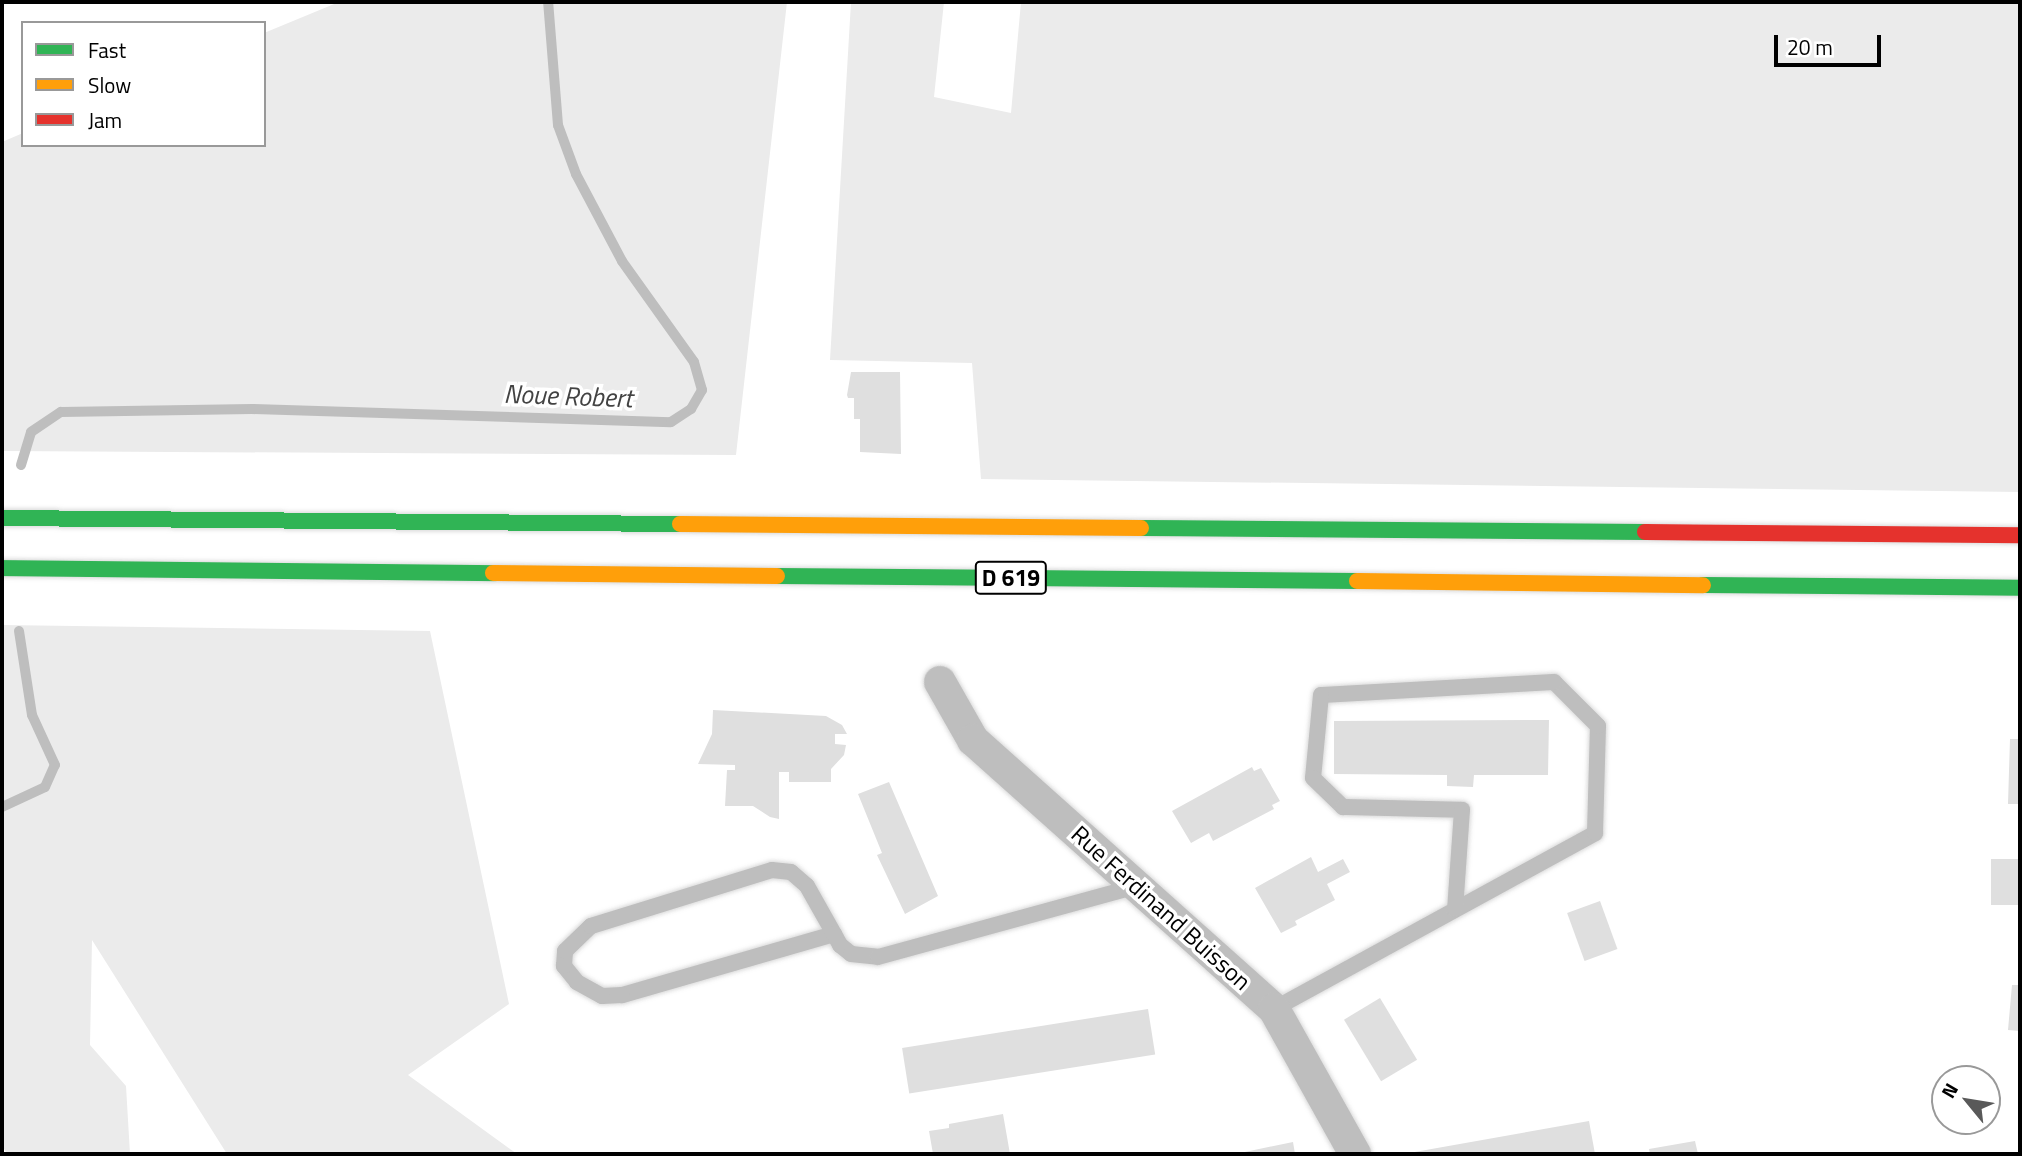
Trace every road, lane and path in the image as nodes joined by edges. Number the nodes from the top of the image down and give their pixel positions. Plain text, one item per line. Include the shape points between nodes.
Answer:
1 (2, 518) edge
2 (2020, 535) edge
3 (2, 568) edge
4 (2020, 588) edge
5 (940, 682) dead end
6 (1137, 886) junction
7 (1455, 909) junction
8 (834, 934) junction
9 (1274, 1009) junction
10 (1355, 1154) edge

1 - 2 highway, D 619
3 - 4 highway, D 619
5 - 6 street, Rue Ferdinand Buisson via 972,740
6 - 8 lane via 878,957 851,954
6 - 9 street, Rue Ferdinand Buisson
7 - 7 lane via 1462,810 1343,807 1313,778 1321,695 1554,682 1598,726 1595,833
7 - 9 lane
8 - 8 lane via 807,886 791,872 772,870 591,926 565,951 564,966 577,982 602,996 622,995
9 - 10 street, Rue Ferdinand Buisson

